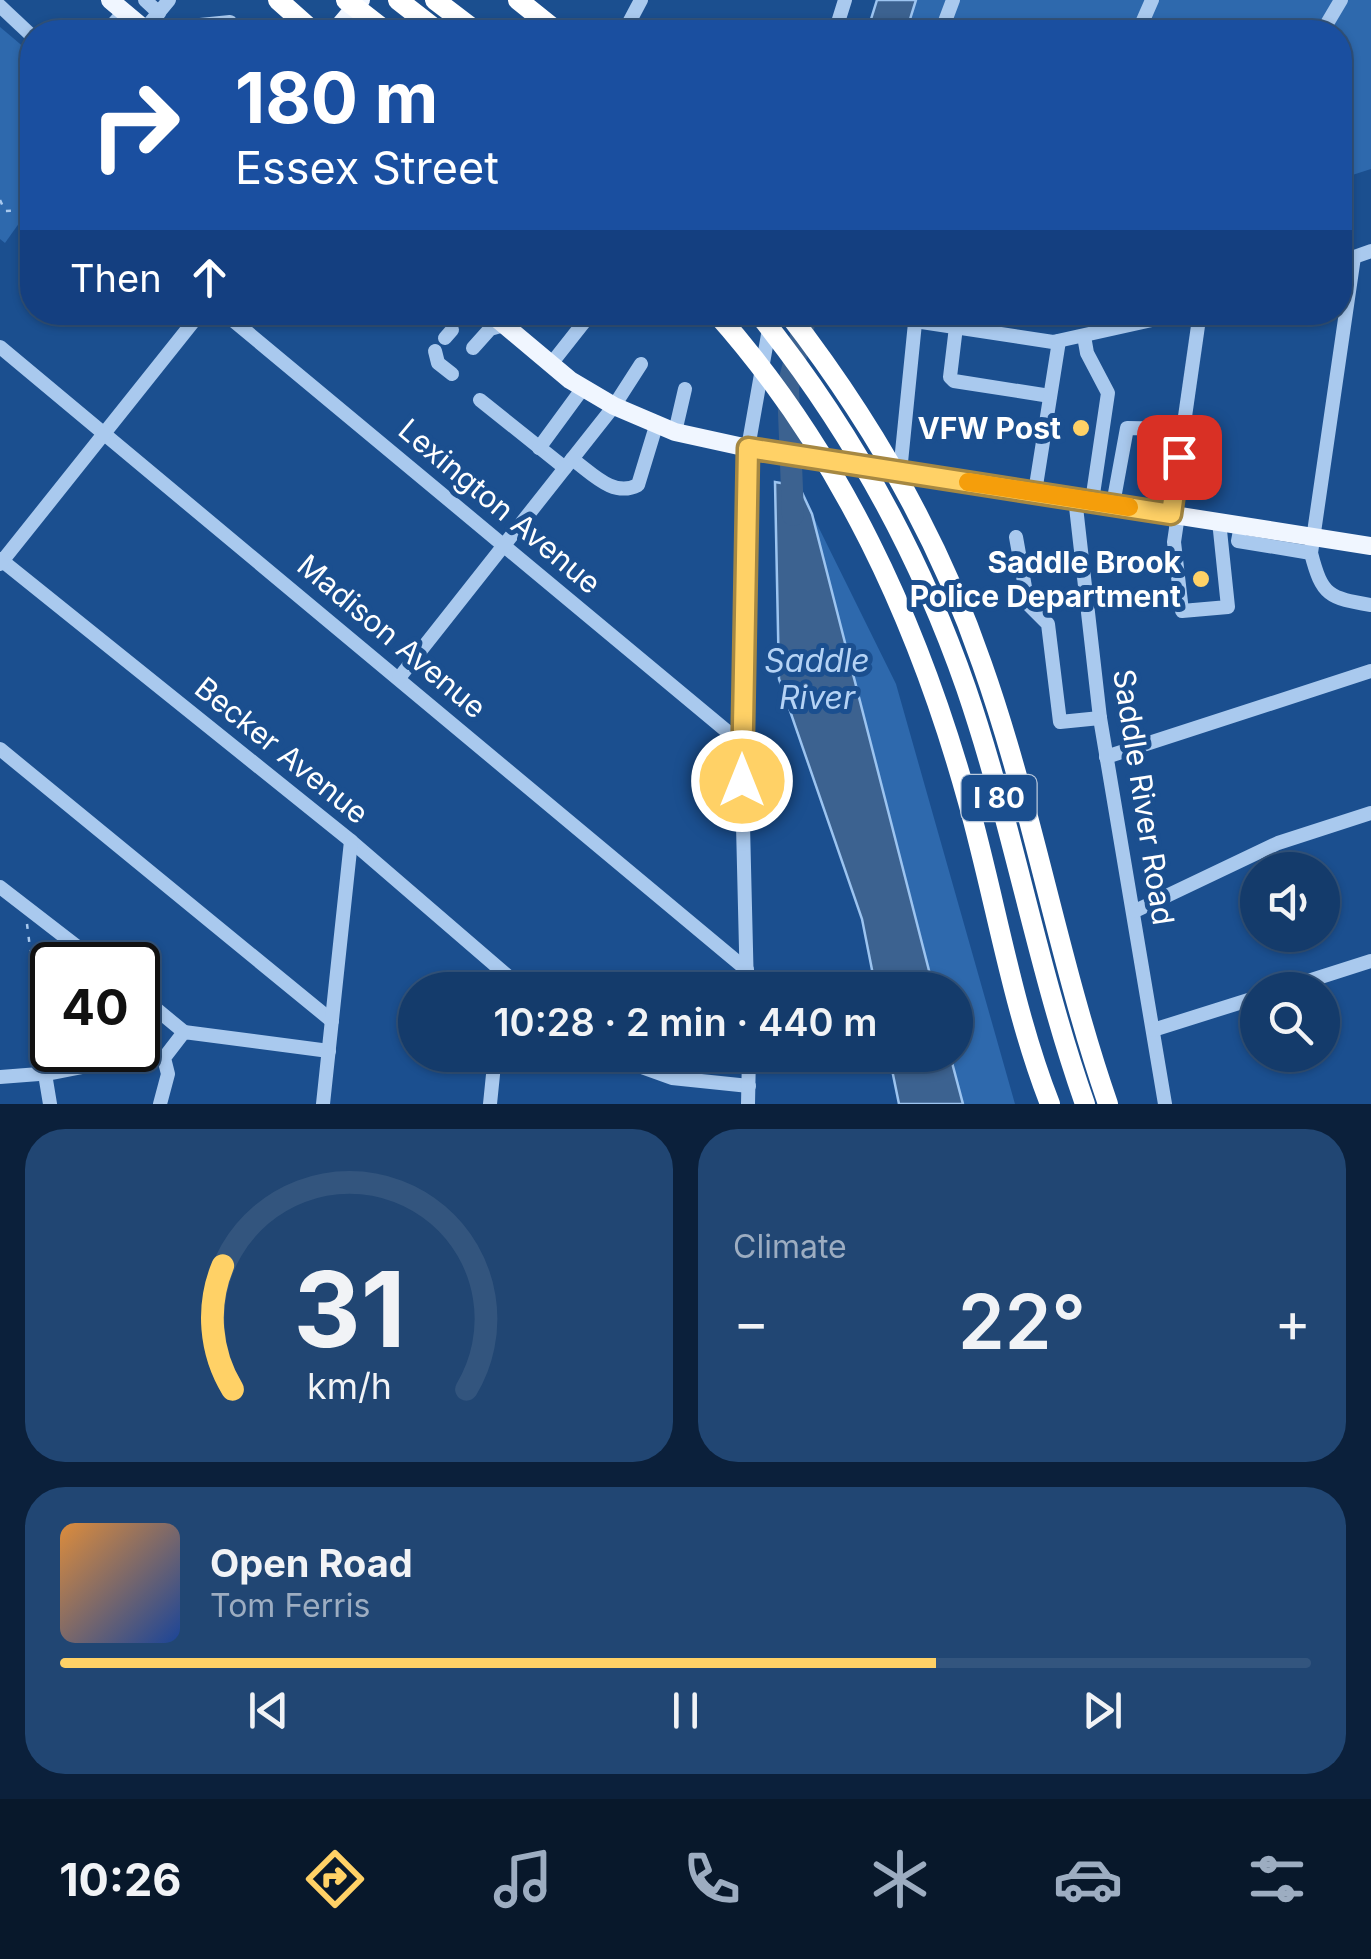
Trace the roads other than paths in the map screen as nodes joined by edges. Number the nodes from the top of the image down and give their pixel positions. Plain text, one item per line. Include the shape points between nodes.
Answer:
1 (145, 0) edge
2 (278, 0) edge
3 (346, 0) edge
4 (361, 0) edge
5 (398, 0) edge
6 (435, 0) edge
7 (518, 0) edge
8 (164, 4) edge
9 (0, 6) edge
10 (210, 10) dead end
11 (210, 20) edge
12 (300, 20) edge
13 (344, 20) edge
14 (372, 20) edge
15 (424, 20) edge
16 (461, 20) edge
17 (543, 20) edge
18 (20, 25) edge
19 (191, 325) edge
20 (239, 325) edge
21 (493, 325) edge
22 (504, 325) edge
23 (582, 325) edge
24 (715, 325) edge
25 (726, 325) edge
26 (767, 325) edge
27 (771, 325) edge
28 (796, 325) edge
29 (915, 325) edge
30 (948, 325) edge
31 (1132, 325) edge
32 (1198, 325) edge
33 (1339, 325) edge
34 (956, 327) junction
35 (1084, 336) junction
36 (1060, 341) junction
37 (0, 347) edge
38 (474, 348) dead end
39 (435, 351) dead end
40 (750, 353) junction
41 (551, 364) junction
42 (641, 364) dead end
43 (452, 374) dead end
44 (583, 388) junction
45 (686, 388) dead end
46 (1050, 396) junction
47 (480, 400) dead end
48 (614, 406) junction
49 (656, 426) junction
50 (1183, 429) junction
51 (102, 432) junction
52 (675, 432) junction
53 (540, 448) junction
54 (757, 450) junction
55 (569, 464) junction
56 (900, 472) junction
57 (1035, 492) junction
58 (1084, 500) junction
59 (1112, 504) junction
60 (1175, 514) junction
61 (1219, 522) junction
62 (1016, 537) dead end
63 (504, 545) junction
64 (1313, 545) junction
65 (1371, 546) edge
66 (1, 561) edge
67 (1371, 605) edge
68 (1371, 671) edge
69 (399, 678) junction
70 (1100, 718) junction
71 (742, 743) junction
72 (0, 749) edge
73 (1106, 758) junction
74 (1371, 813) edge
75 (351, 841) junction
76 (0, 887) edge
77 (1135, 912) junction
78 (71, 942) edge
79 (1371, 961) edge
80 (747, 970) joint
81 (502, 972) edge
82 (1338, 972) edge
83 (1240, 1003) edge
84 (160, 1012) edge
85 (332, 1021) junction
86 (1153, 1030) junction
87 (184, 1032) junction
88 (330, 1051) junction
89 (164, 1058) junction
90 (493, 1072) edge
91 (655, 1072) edge
92 (750, 1072) edge
93 (46, 1074) junction
94 (0, 1076) edge
95 (750, 1086) junction
96 (50, 1104) edge
97 (160, 1104) edge
98 (323, 1104) edge
99 (490, 1104) edge
100 (748, 1104) edge
101 (1050, 1104) edge
102 (1086, 1104) edge
103 (1108, 1104) edge
104 (1165, 1104) edge

1 - 8 street
2 - 12 highway
3 - 14 highway
4 - 13 main road
5 - 15 highway
6 - 16 highway
7 - 17 highway
9 - 18 street
10 - 11 street
19 - 51 street
20 - 63 street, Lexington Avenue
21 - 38 street
22 - 41 main road
23 - 41 street
24 - 40 highway
25 - 40 highway, I 80
26 - 102 highway, I 80 via 837,420 927,586 967,691
27 - 54 street
28 - 103 highway, I 80 via 914,506 955,594 992,692
29 - 56 street
30 - 34 street
31 - 35 street
32 - 50 street
33 - 64 street
34 - 36 street
34 - 46 street via 954,381
35 - 36 street
35 - 58 street, Saddle River Road via 1108,393
36 - 46 street
37 - 51 street, Madison Avenue
39 - 43 street
40 - 101 highway, I 80 via 846,496 895,591 943,717
41 - 44 main road
42 - 48 street
44 - 48 main road
44 - 53 street
45 - 52 street
46 - 57 street
47 - 53 street
48 - 49 main road
48 - 55 street
49 - 52 main road
49 - 55 street via 638,484 627,490
50 - 59 street via 1127,428
50 - 60 street
51 - 66 street
51 - 69 street, Madison Avenue
52 - 54 main road
53 - 55 street
54 - 56 main road
54 - 71 street
55 - 63 street
56 - 57 main road
57 - 58 main road
58 - 59 main road
58 - 70 street, Saddle River Road
59 - 60 main road
60 - 61 main road
60 - 61 street via 1182,610 1228,607
61 - 64 main road
62 - 70 street via 1028,604 1048,624 1060,722
63 - 69 street
63 - 71 street, Lexington Avenue
64 - 65 main road
64 - 67 street via 1322,587 1336,599
66 - 75 street, Becker Avenue
68 - 73 street
69 - 80 street, Madison Avenue
70 - 73 street, Saddle River Road
71 - 80 street
72 - 85 street
73 - 77 street, Saddle River Road
74 - 77 street via 1278,842
75 - 81 street, Becker Avenue
75 - 85 street
76 - 78 street
77 - 86 street, Saddle River Road
79 - 82 street
83 - 86 street
84 - 87 street
85 - 88 street
86 - 104 street, Saddle River Road
87 - 88 street
87 - 89 street
88 - 98 street
89 - 93 street via 149,1054
89 - 97 street via 168,1074
90 - 99 street
91 - 95 street
92 - 95 street
93 - 94 street
93 - 96 street
95 - 100 street

